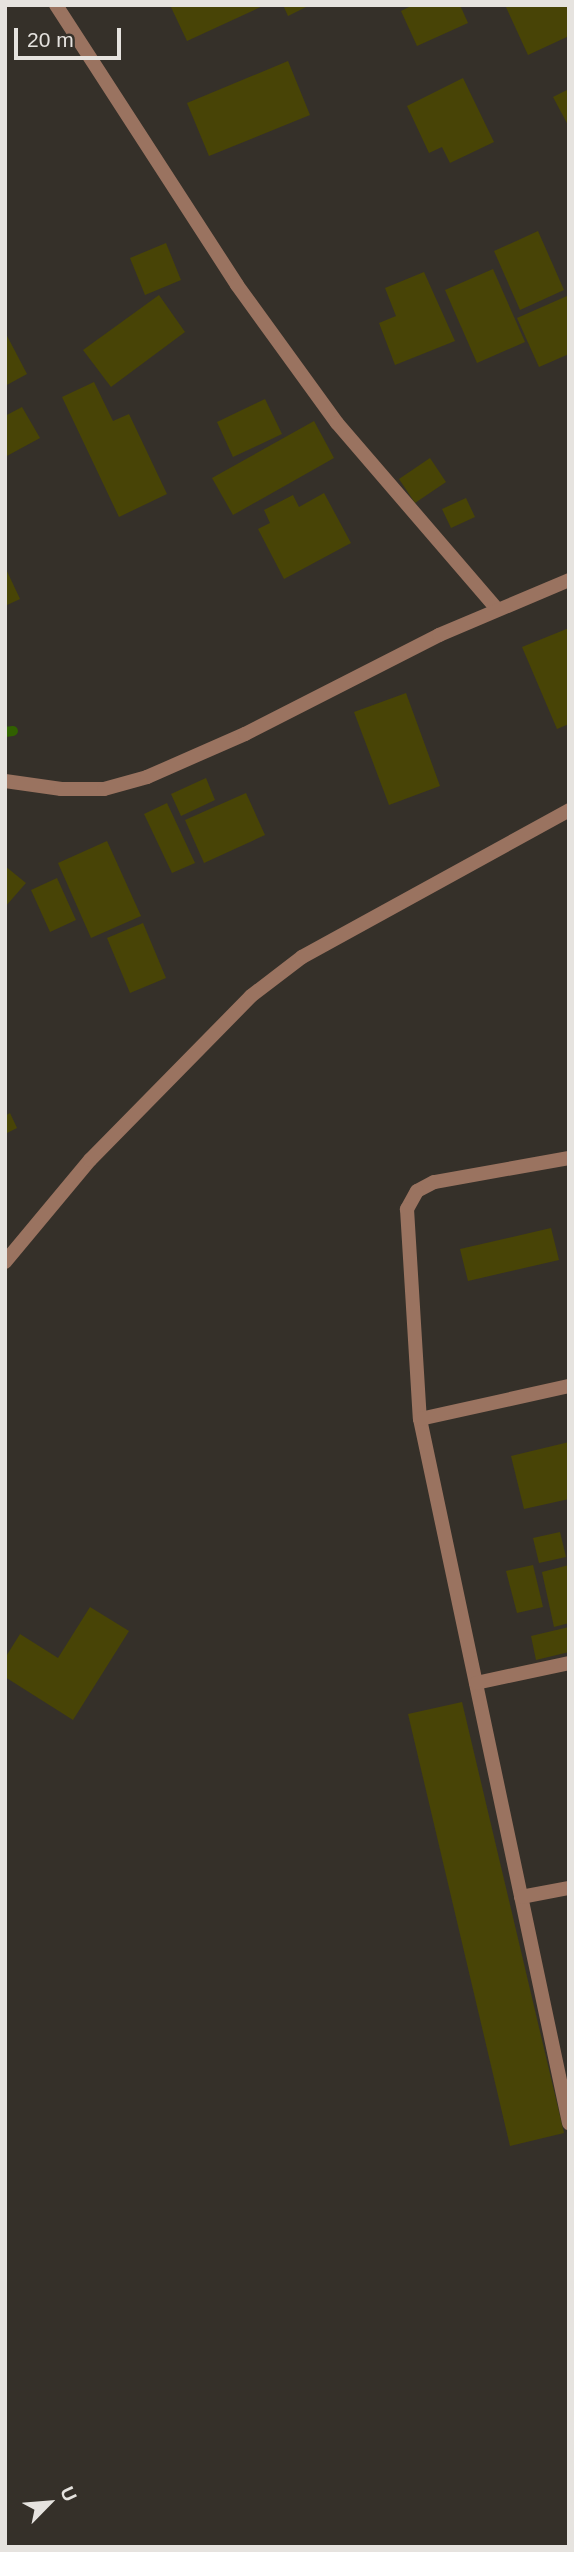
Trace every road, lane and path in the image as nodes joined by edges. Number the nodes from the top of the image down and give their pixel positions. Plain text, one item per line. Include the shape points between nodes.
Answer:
1 (55, 5) edge
2 (569, 580) edge
3 (497, 609) junction
4 (5, 781) edge
5 (569, 810) edge
6 (569, 1158) edge
7 (5, 1262) edge
8 (569, 1386) edge
9 (420, 1419) junction
10 (569, 1663) edge
11 (476, 1683) junction
12 (569, 1888) edge
13 (521, 1896) junction
14 (569, 2123) edge

1 - 3 street via 237,285 337,423
2 - 3 street
3 - 4 street via 147,777 104,789
5 - 7 street via 302,957 251,996 90,1160
6 - 9 street via 434,1182 417,1191 407,1209 407,1250
8 - 9 street
9 - 11 street
10 - 11 street
11 - 13 street
12 - 13 street
13 - 14 street

